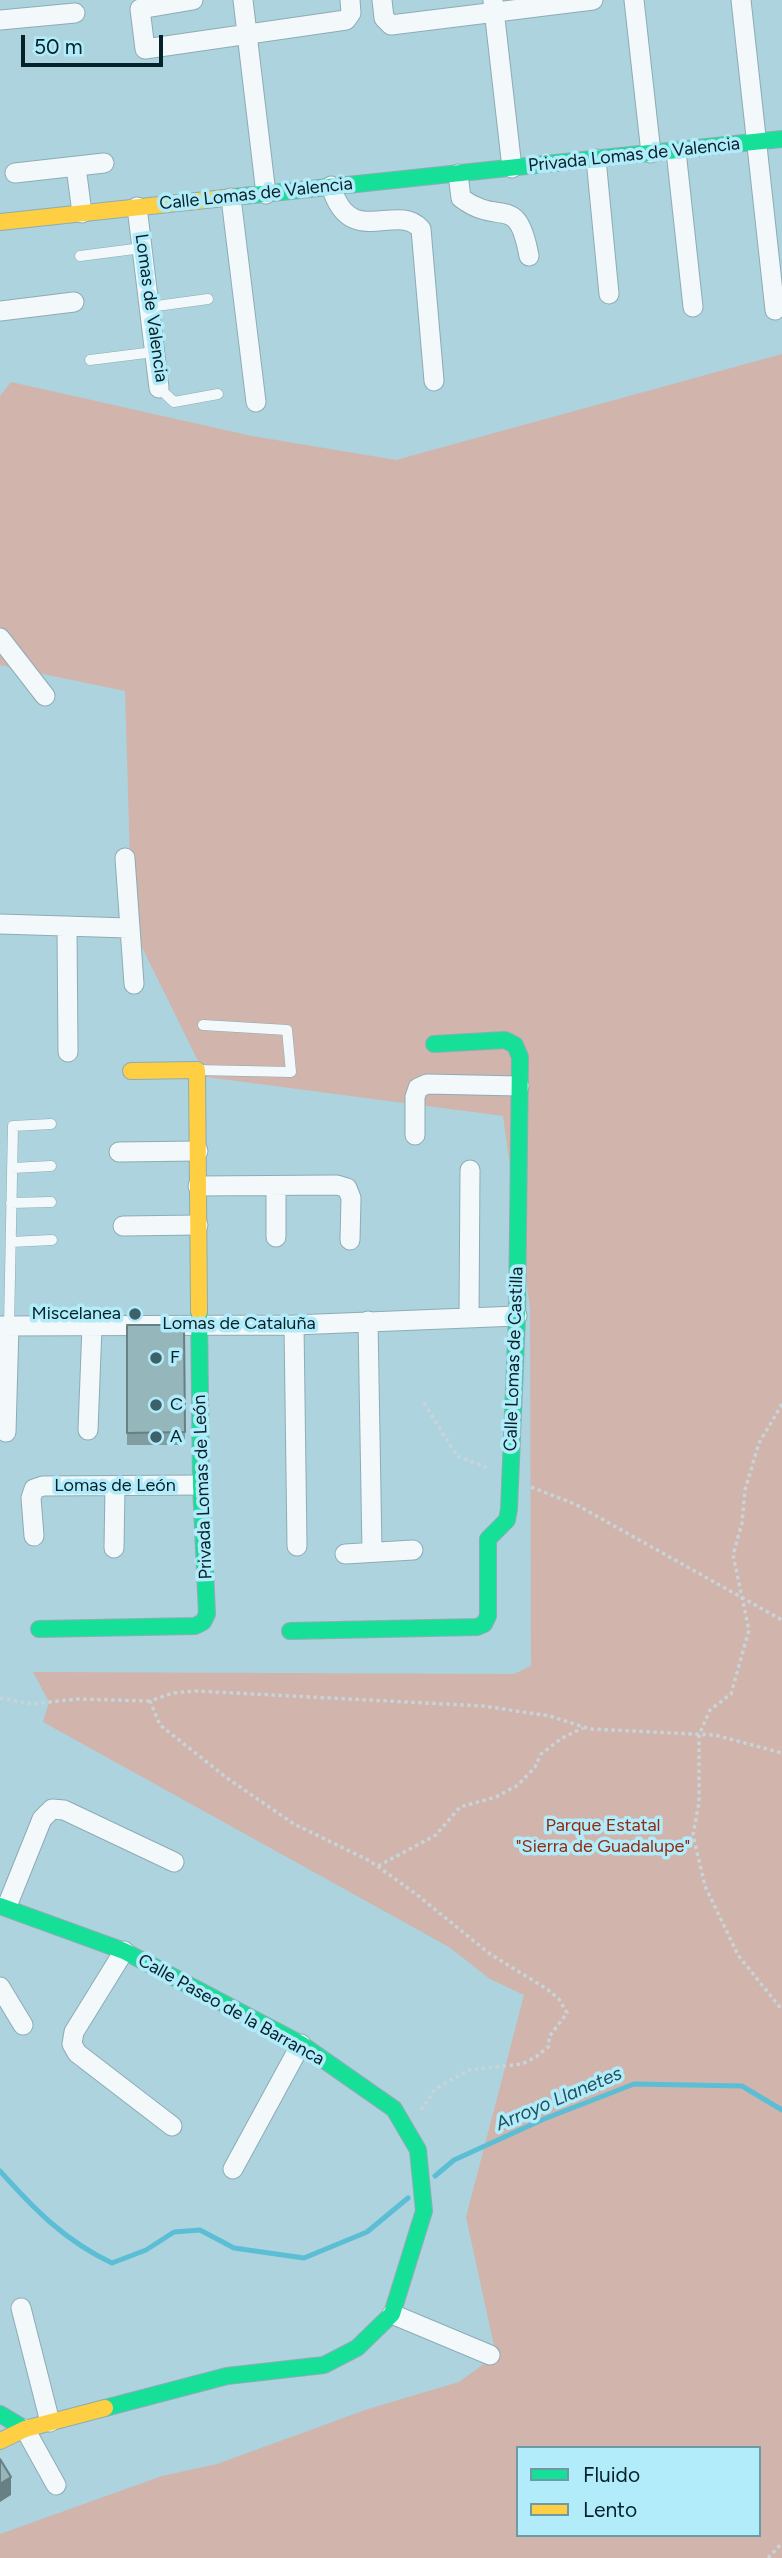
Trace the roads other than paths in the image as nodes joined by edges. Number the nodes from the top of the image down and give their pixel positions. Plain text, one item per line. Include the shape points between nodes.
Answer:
1 (193, 0) edge
2 (243, 0) edge
3 (349, 0) edge
4 (382, 0) edge
5 (593, 0) edge
6 (634, 0) edge
7 (741, 0) edge
8 (493, 6) edge
9 (75, 13) dead end
10 (0, 19) edge
11 (247, 35) junction
12 (782, 139) edge
13 (757, 142) junction
14 (676, 151) junction
15 (651, 153) junction
16 (596, 159) junction
17 (104, 163) dead end
18 (76, 167) junction
19 (512, 168) junction
20 (15, 173) dead end
21 (458, 174) junction
22 (331, 186) junction
23 (266, 194) junction
24 (232, 198) junction
25 (137, 207) junction
26 (773, 207) edge
27 (82, 213) junction
28 (0, 222) edge
29 (142, 248) junction
30 (80, 256) dead end
31 (529, 257) dead end
32 (777, 276) edge
33 (609, 294) dead end
34 (208, 299) dead end
35 (74, 302) dead end
36 (149, 307) junction
37 (693, 307) dead end
38 (775, 310) dead end
39 (0, 311) edge
40 (154, 352) junction
41 (90, 360) dead end
42 (434, 381) dead end
43 (159, 388) joint
44 (218, 394) dead end
45 (256, 402) dead end
46 (0, 638) edge
47 (45, 696) dead end
48 (125, 858) dead end
49 (0, 924) edge
50 (67, 926) junction
51 (128, 928) junction
52 (134, 984) dead end
53 (203, 1025) dead end
54 (434, 1044) dead end
55 (68, 1052) dead end
56 (197, 1070) junction
57 (131, 1071) dead end
58 (519, 1086) junction
59 (51, 1124) dead end
60 (415, 1135) dead end
61 (198, 1151) junction
62 (119, 1152) dead end
63 (51, 1166) dead end
64 (12, 1168) junction
65 (470, 1170) dead end
66 (198, 1186) junction
67 (276, 1187) junction
68 (51, 1202) dead end
69 (11, 1203) junction
70 (198, 1225) junction
71 (123, 1226) dead end
72 (276, 1237) dead end
73 (52, 1240) dead end
74 (350, 1240) dead end
75 (11, 1242) junction
76 (517, 1316) junction
77 (470, 1317) junction
78 (368, 1321) junction
79 (200, 1323) junction
80 (294, 1325) junction
81 (4, 1326) edge
82 (92, 1326) junction
83 (88, 1430) dead end
84 (6, 1432) dead end
85 (201, 1485) junction
86 (115, 1486) junction
87 (34, 1536) dead end
88 (297, 1546) dead end
89 (114, 1548) dead end
90 (413, 1550) dead end
91 (372, 1551) junction
92 (345, 1554) dead end
93 (39, 1629) dead end
94 (290, 1631) dead end
95 (174, 1862) dead end
96 (3, 1906) edge
97 (124, 1951) junction
98 (0, 1987) edge
99 (23, 2025) dead end
100 (301, 2044) junction
101 (172, 2126) dead end
102 (233, 2169) dead end
103 (21, 2308) dead end
104 (391, 2314) junction
105 (490, 2355) dead end
106 (0, 2414) edge
107 (50, 2423) junction
108 (25, 2428) junction
109 (0, 2441) edge
110 (56, 2485) dead end

1 - 11 street via 140,9 145,49
2 - 11 street
3 - 11 street via 351,13 346,20
4 - 8 street via 384,18 391,25
5 - 8 street
6 - 15 street
7 - 13 street
8 - 19 street
9 - 10 street
11 - 23 street
12 - 13 street, Privada Lomas de Valencia
13 - 14 street, Privada Lomas de Valencia
13 - 26 street, Privada Lomas de Valencia
14 - 15 street, Privada Lomas de Valencia
14 - 37 street
15 - 16 street, Privada Lomas de Valencia
16 - 19 street, Privada Lomas de Valencia
16 - 33 street
17 - 18 street
18 - 20 street
18 - 27 street
19 - 21 street, Calle Lomas de Valencia
21 - 22 street, Calle Lomas de Valencia
21 - 31 street via 461,198 516,217 523,226
22 - 23 street, Calle Lomas de Valencia
22 - 42 street via 337,205 360,223 405,221 421,229
23 - 24 street, Calle Lomas de Valencia
24 - 25 street, Calle Lomas de Valencia
24 - 45 street
25 - 27 street, Calle Lomas de Valencia
25 - 29 street, Lomas de Valencia
26 - 32 street, Privada Lomas de Valencia
27 - 28 street, Calle Lomas de Valencia
29 - 30 lane
29 - 36 street, Lomas de Valencia
32 - 38 street, Privada Lomas de Valencia
34 - 36 lane
35 - 39 street
36 - 40 street, Lomas de Valencia
40 - 41 lane
40 - 43 street, Lomas de Valencia
43 - 44 lane, Lomas de Valencia via 174,402
46 - 47 street
48 - 51 street
49 - 50 street
50 - 51 street
50 - 55 street
51 - 52 street
53 - 56 lane via 287,1030 291,1072
54 - 58 street, Calle Lomas de Castilla via 505,1040 516,1045
56 - 57 street
56 - 61 street, Privada Lomas de León
58 - 60 street via 427,1084 418,1088
58 - 76 street, Calle Lomas de Castilla
59 - 64 lane via 13,1126
61 - 62 street
61 - 66 street, Privada Lomas de León
63 - 64 lane
64 - 69 lane
65 - 77 street
66 - 67 street
66 - 70 street, Privada Lomas de León
67 - 72 street
67 - 74 street via 347,1188
68 - 69 lane
69 - 75 lane
70 - 71 street
70 - 79 street, Privada Lomas de León
73 - 75 lane
75 - 81 lane
76 - 77 street, Lomas de Cataluña
76 - 94 street, Calle Lomas de Castilla via 507,1520 488,1539 488,1616 484,1624
77 - 78 street, Lomas de Cataluña
78 - 80 street, Lomas de Cataluña
78 - 91 street
79 - 80 street, Lomas de Cataluña
79 - 82 street, Lomas de Cataluña
79 - 85 street, Privada Lomas de León
80 - 88 street
81 - 82 street, Lomas de Cataluña
81 - 84 street
82 - 83 street
85 - 86 street, Lomas de León
85 - 93 street, Privada Lomas de León via 207,1614 203,1622 195,1626
86 - 87 street, Lomas de León via 34,1489
86 - 89 street
90 - 91 street
91 - 92 street
95 - 96 street via 64,1810 52,1809 42,1819
96 - 97 street, Calle Paseo de la Barranca
97 - 100 street, Calle Paseo de la Barranca
97 - 101 street via 74,2032 72,2044 77,2053
98 - 99 street
100 - 102 street
100 - 104 street, Calle Paseo de la Barranca via 394,2109 418,2150 424,2211
103 - 107 street
104 - 105 street
104 - 107 street, Calle Paseo de la Barranca via 357,2348 324,2365 227,2376
106 - 108 street
107 - 108 street, Calle Paseo de la Barranca
108 - 109 street, Calle Paseo de la Barranca
108 - 110 street

